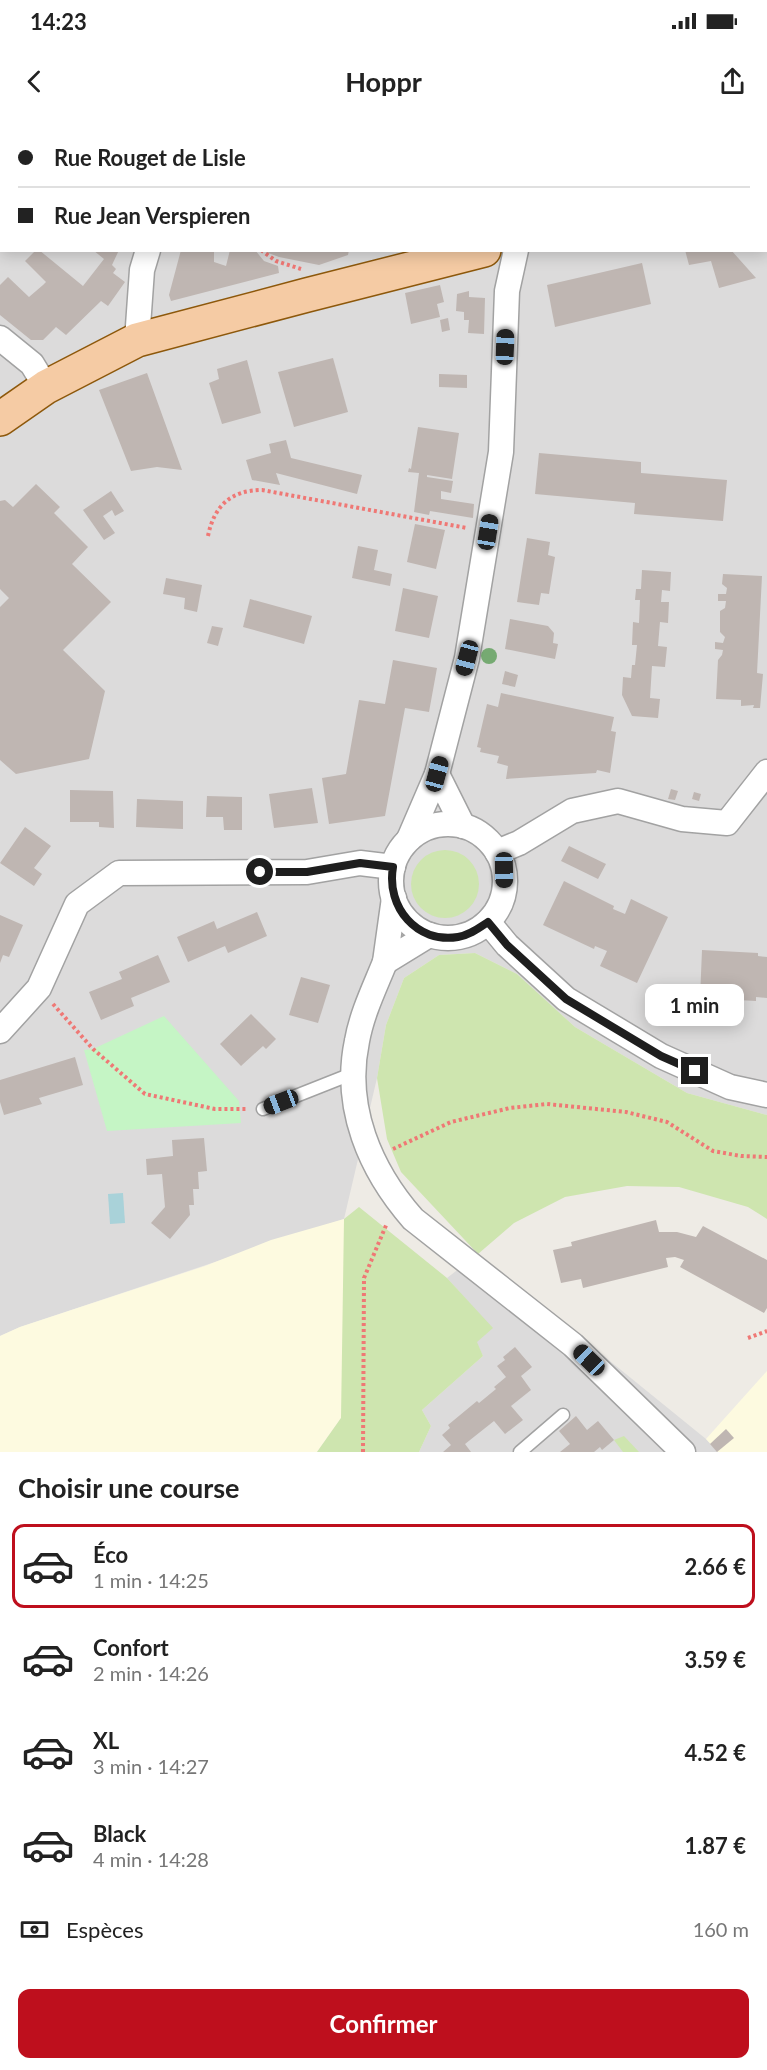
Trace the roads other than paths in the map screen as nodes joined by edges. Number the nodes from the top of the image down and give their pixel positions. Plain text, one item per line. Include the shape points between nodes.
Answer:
1 (147, 252) edge
2 (476, 252) edge
3 (516, 252) edge
4 (0, 338) edge
5 (137, 340) junction
6 (46, 387) junction
7 (0, 419) edge
8 (767, 772) edge
9 (437, 774) junction
10 (463, 826) junction
11 (409, 839) junction
12 (497, 852) junction
13 (393, 867) junction
14 (394, 898) junction
15 (488, 922) junction
16 (429, 935) junction
17 (385, 962) junction
18 (0, 1031) edge
19 (354, 1073) junction
20 (767, 1095) edge
21 (263, 1109) road end
22 (563, 1415) dead end
23 (520, 1452) edge
24 (683, 1452) edge

1 - 5 street via 142,270
2 - 5 main road
3 - 9 street via 507,291 501,452 467,658
4 - 6 street via 32,364
5 - 6 main road
6 - 7 main road
8 - 12 street via 727,823 682,819 618,801 572,811
9 - 10 street
9 - 11 street
10 - 11 street via 444,824
10 - 12 street via 483,836
11 - 13 street
12 - 15 street via 504,870 504,889 499,907
13 - 14 street
13 - 18 street via 360,863 307,872 119,873 78,904 39,988
14 - 16 street via 401,914
14 - 17 street
15 - 16 street via 460,937
15 - 20 street via 507,945 566,999 661,1056 730,1087
16 - 17 street
17 - 19 street via 356,1041
19 - 21 lane
19 - 24 street via 356,1117 371,1158 396,1200 413,1219 573,1345
22 - 23 lane

